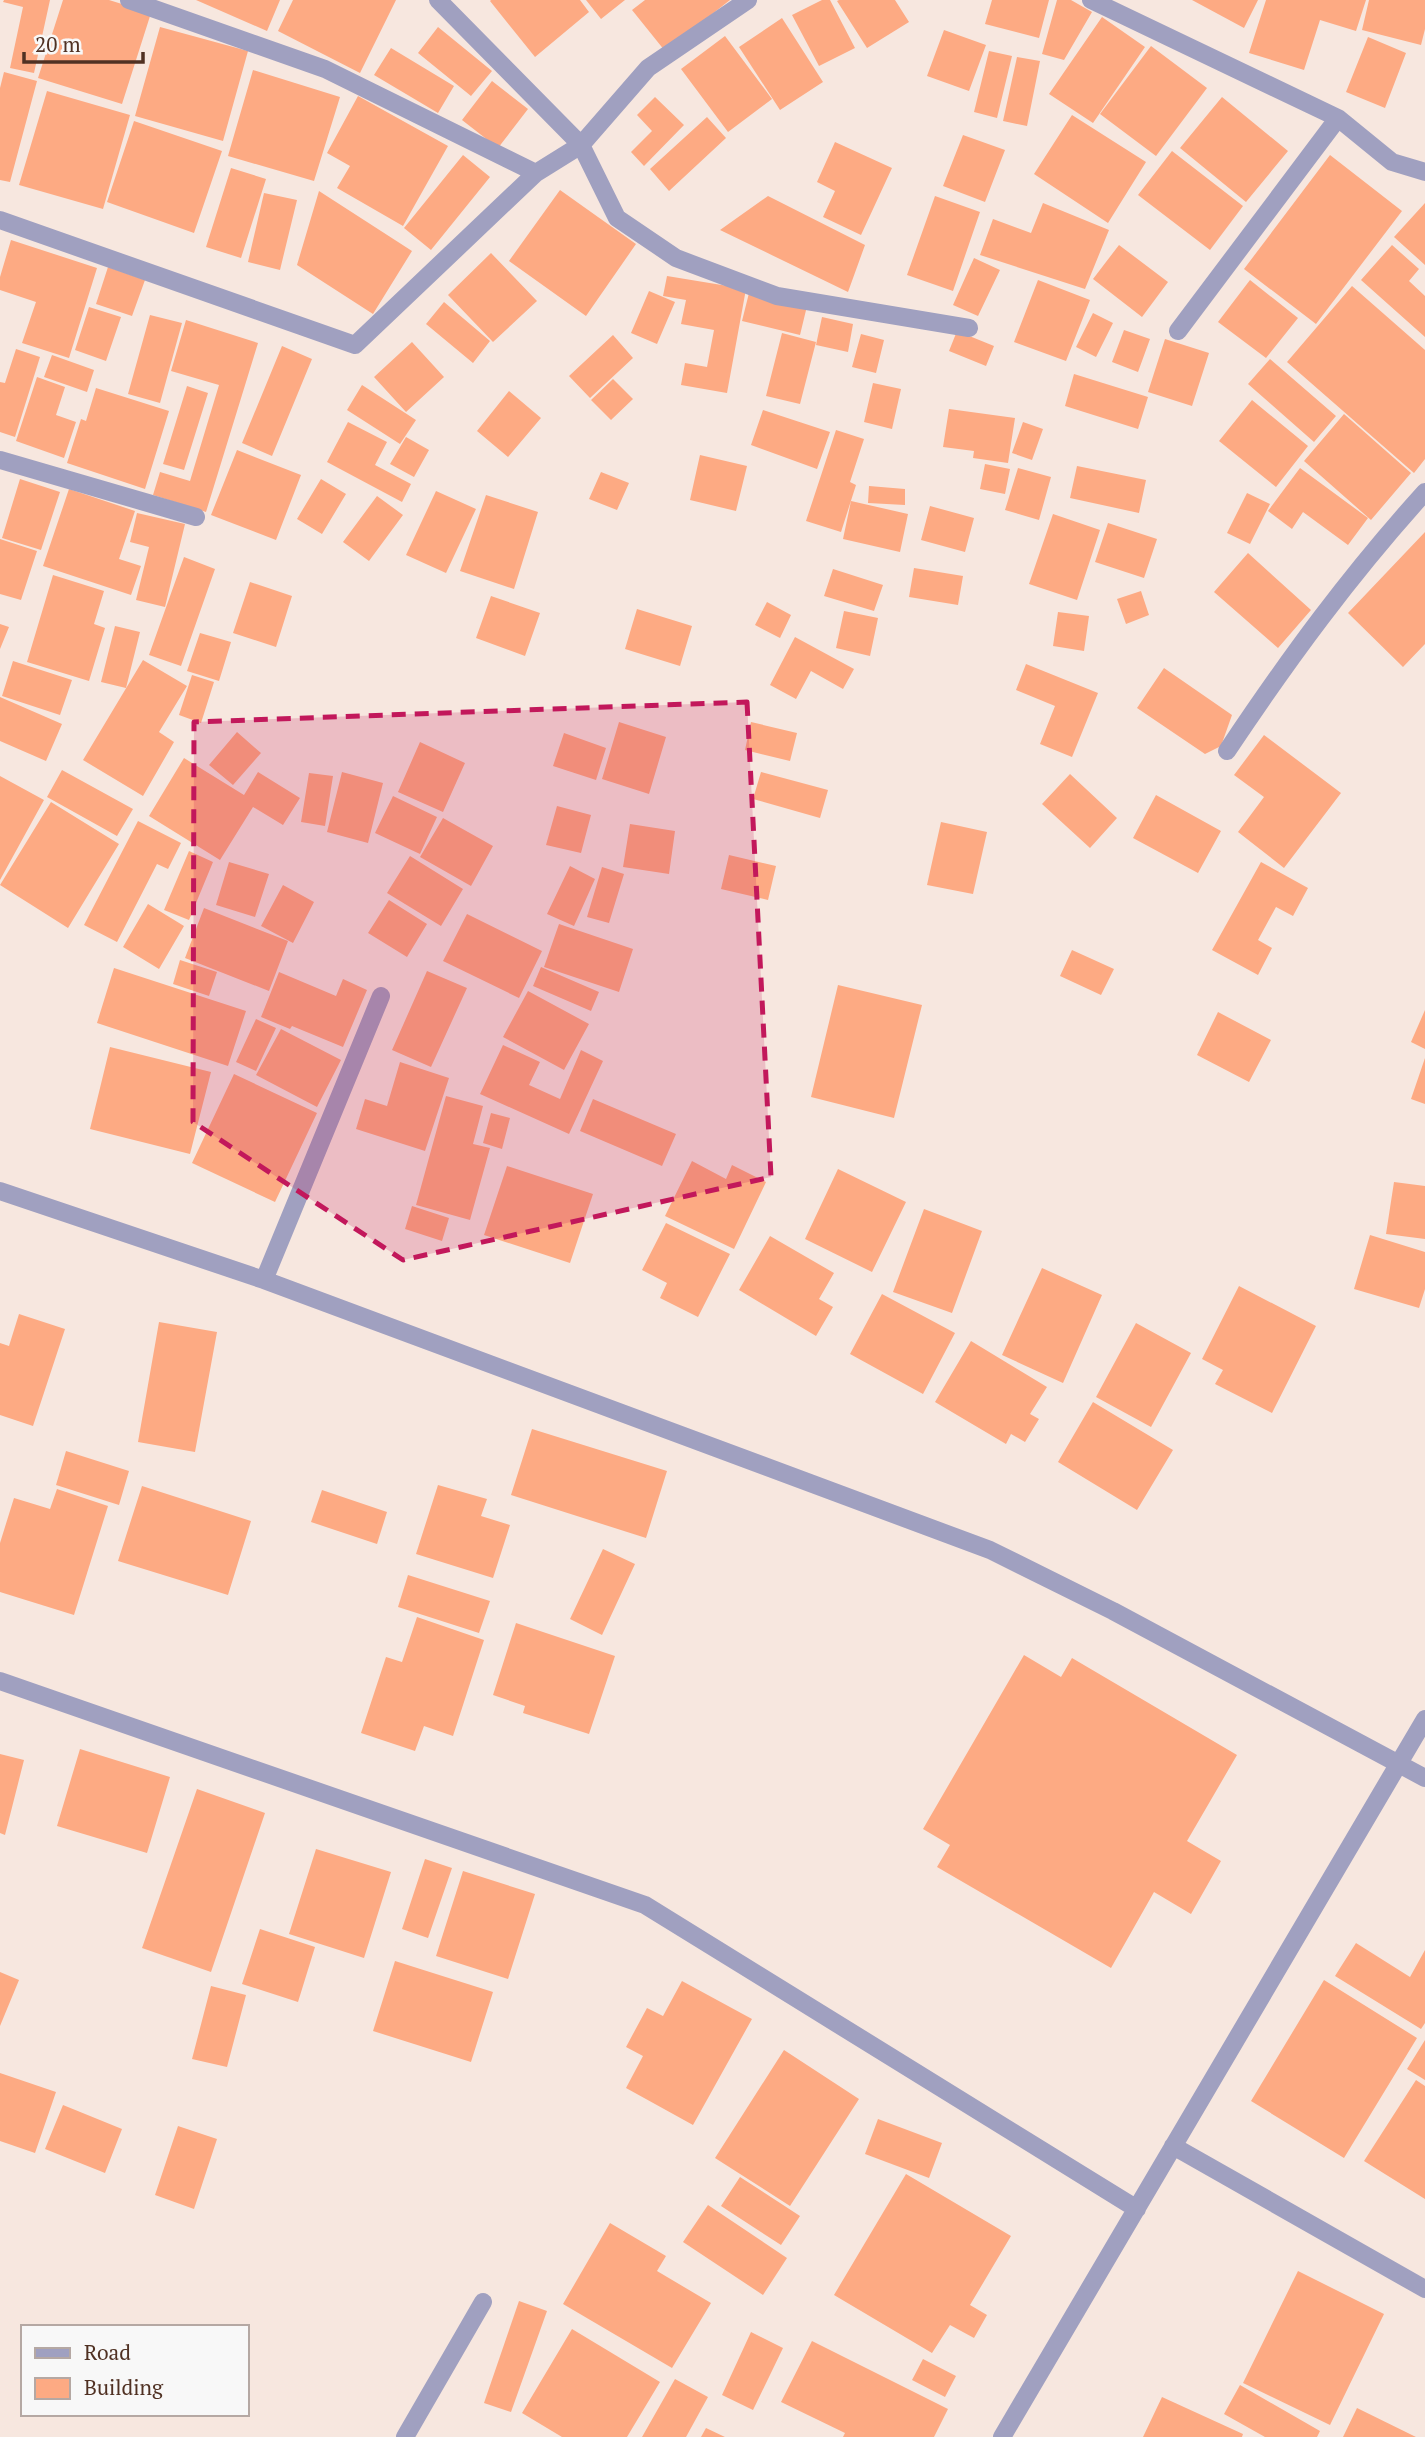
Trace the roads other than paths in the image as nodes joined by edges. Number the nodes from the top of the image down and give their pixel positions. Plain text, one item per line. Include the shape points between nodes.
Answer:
1 (129, 0) edge
2 (438, 0) edge
3 (748, 0) edge
4 (1091, 0) edge
5 (1338, 118) junction
6 (581, 145) junction
7 (1425, 172) edge
8 (536, 173) junction
9 (0, 220) edge
10 (970, 328) dead end
11 (1178, 331) dead end
12 (0, 460) edge
13 (1425, 492) edge
14 (196, 517) dead end
15 (1227, 751) dead end
16 (381, 996) dead end
17 (0, 1191) edge
18 (264, 1280) junction
19 (0, 1681) edge
20 (1425, 1719) edge
21 (1398, 1765) junction
22 (1425, 1779) edge
23 (1173, 2146) junction
24 (1137, 2209) junction
25 (1425, 2289) edge
26 (483, 2302) dead end
27 (405, 2437) edge
28 (1002, 2437) edge

1 - 8 street via 325,69
2 - 6 street
3 - 6 street via 649,68
4 - 5 street
5 - 7 street via 1392,162
5 - 11 street
6 - 8 street
6 - 10 street via 617,218 676,258 777,296
8 - 9 street via 355,345
12 - 14 street
13 - 15 street via 1311,629
16 - 18 street
17 - 18 street
18 - 21 street via 990,1550
19 - 24 street via 645,1905
20 - 21 street
21 - 22 street
21 - 23 street
23 - 24 street
23 - 25 street
24 - 28 street
26 - 27 street

